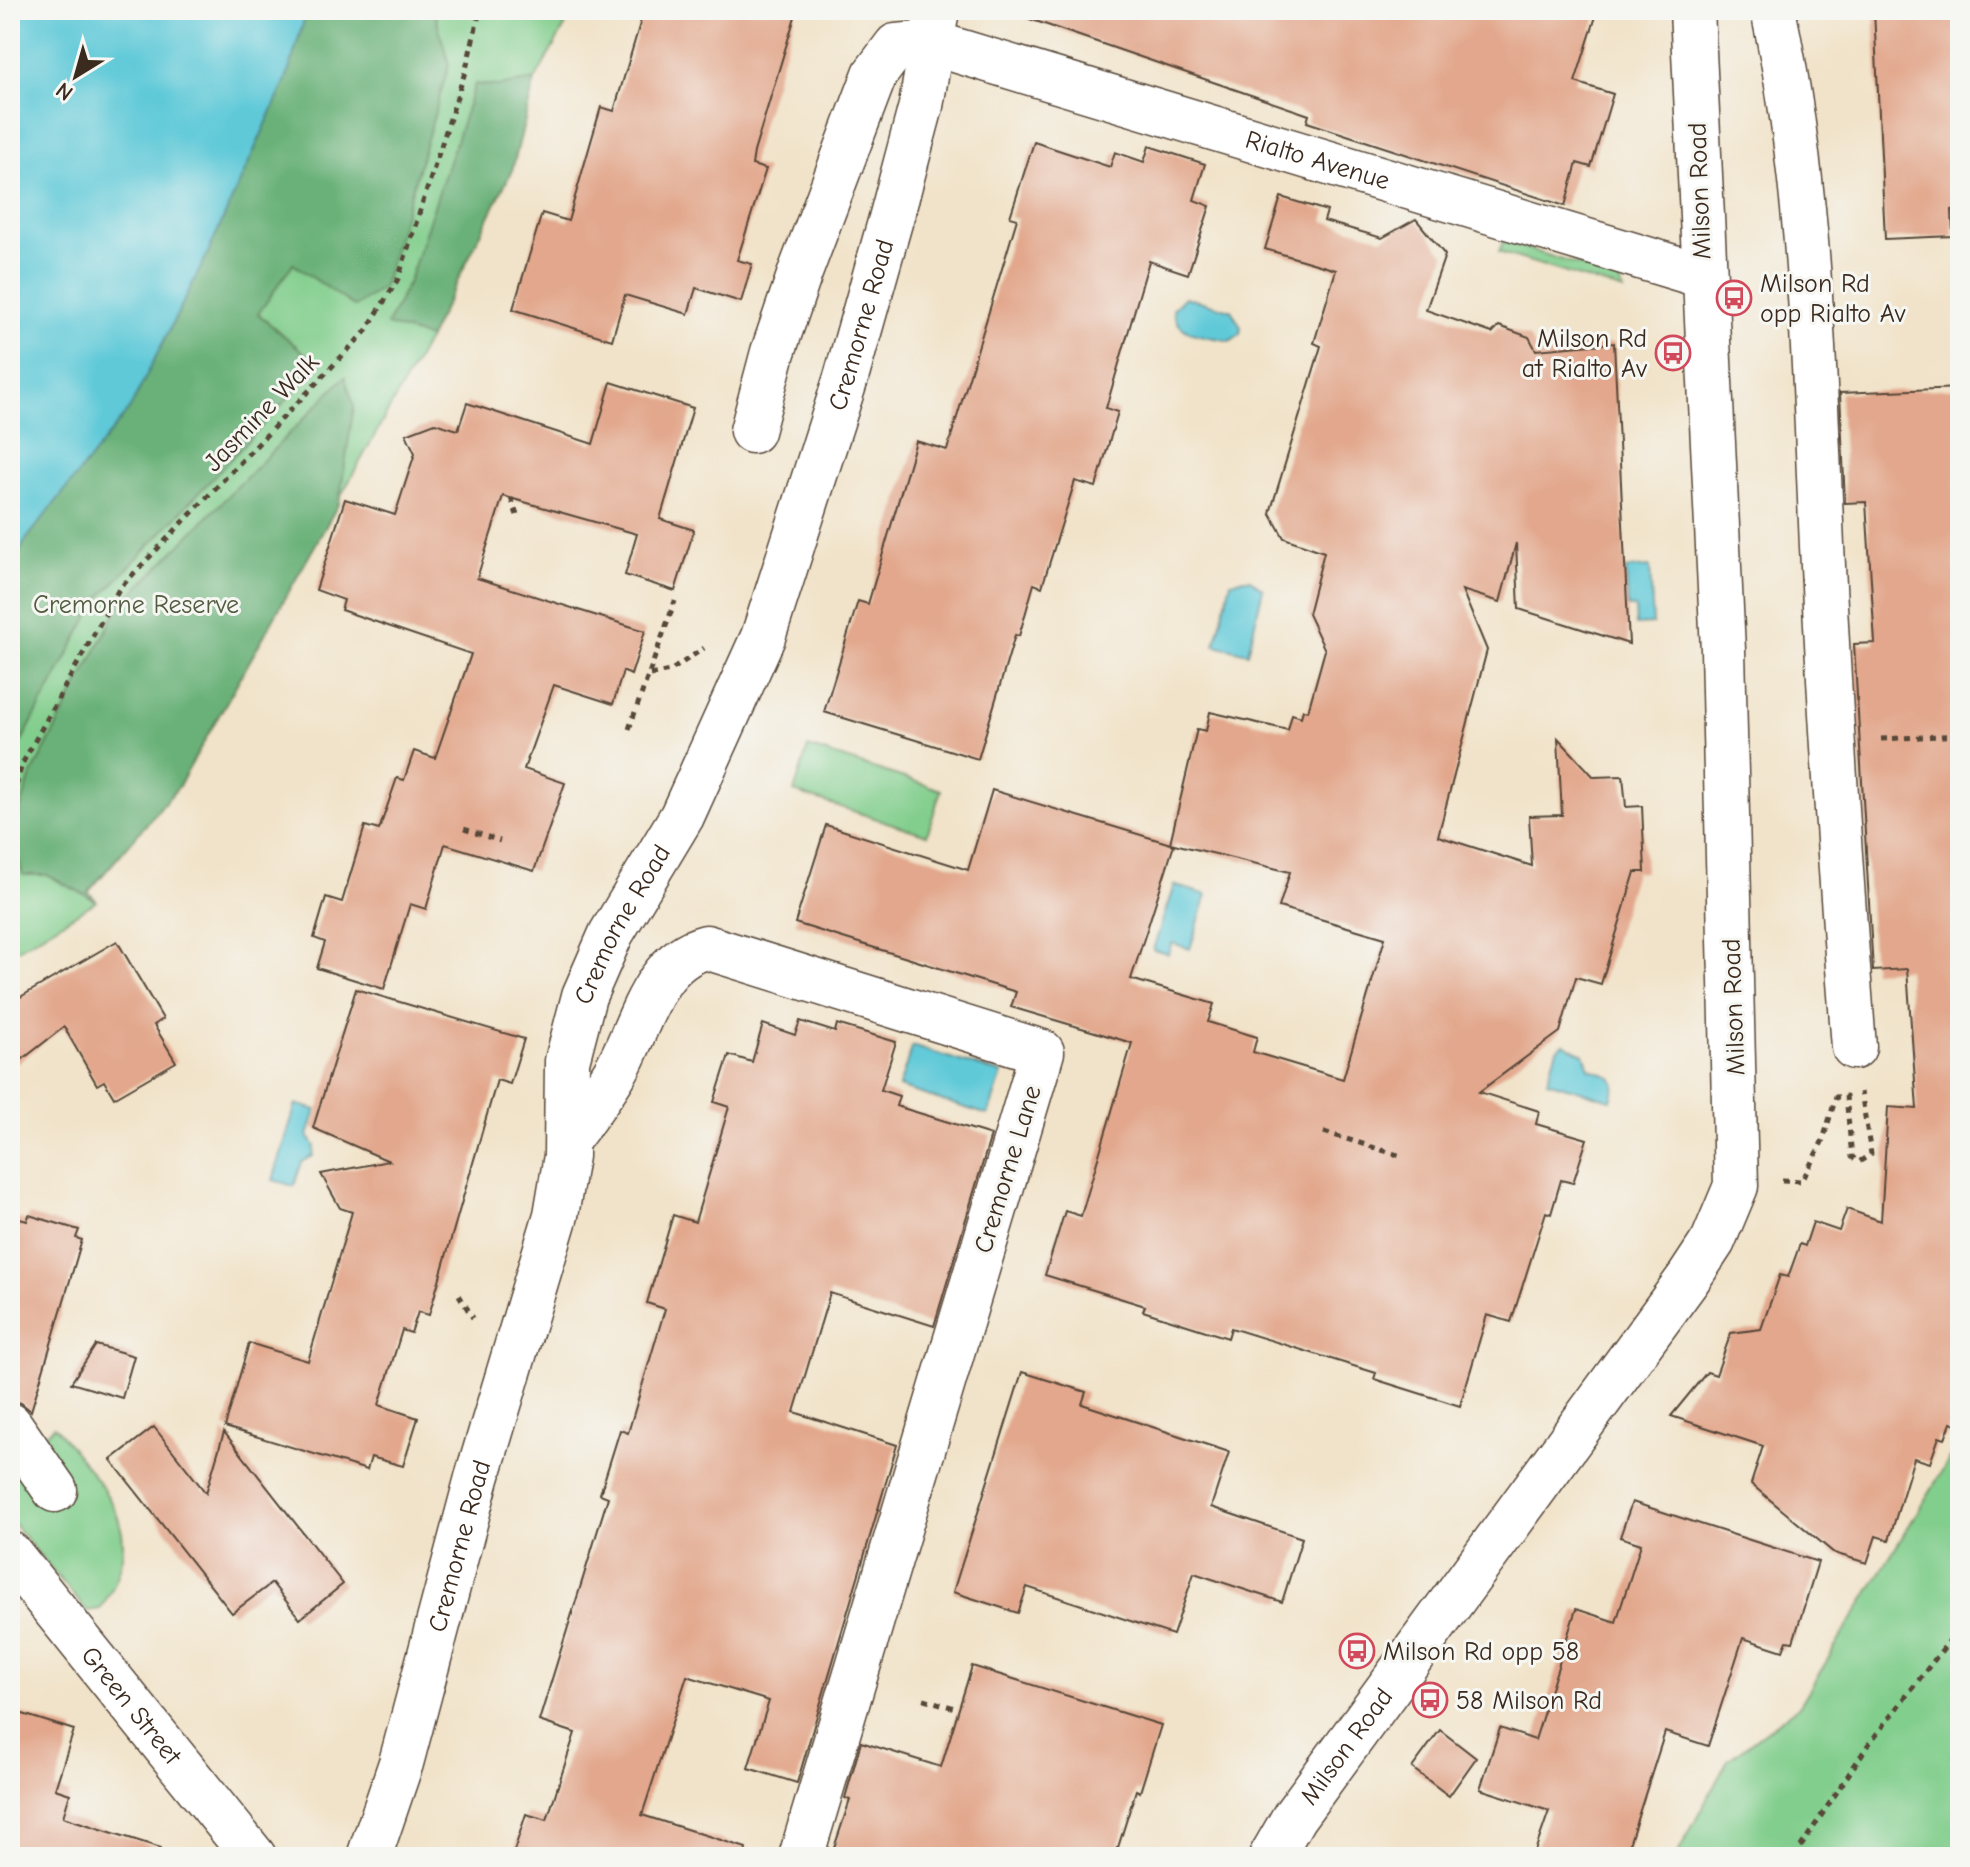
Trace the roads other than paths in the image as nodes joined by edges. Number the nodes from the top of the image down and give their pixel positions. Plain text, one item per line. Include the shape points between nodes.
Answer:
1 (1692, 10) edge
2 (1773, 10) edge
3 (934, 26) edge
4 (1703, 276) junction
5 (752, 431) dead end
6 (1854, 1047) road end
7 (567, 1140) junction
8 (10, 1425) edge
9 (55, 1490) dead end
10 (10, 1554) edge
11 (254, 1857) edge
12 (369, 1857) edge
13 (801, 1857) edge
14 (1271, 1857) edge

1 - 4 street, Milson Road
2 - 6 street via 1789,82 1816,370 1831,742
3 - 4 street, Rialto Avenue
3 - 5 street via 896,46 875,74 801,270
3 - 7 street, Cremorne Road via 921,106 846,378 763,637 688,804 611,934 584,996 567,1061
4 - 14 street, Milson Road via 1723,650 1736,1186 1725,1217 1688,1279 1294,1817
7 - 12 street, Cremorne Road via 556,1215 477,1478 401,1763
7 - 13 street, Cremorne Lane via 615,1073 654,991 682,960 706,947 1042,1052
8 - 9 street
10 - 11 street, Green Street

